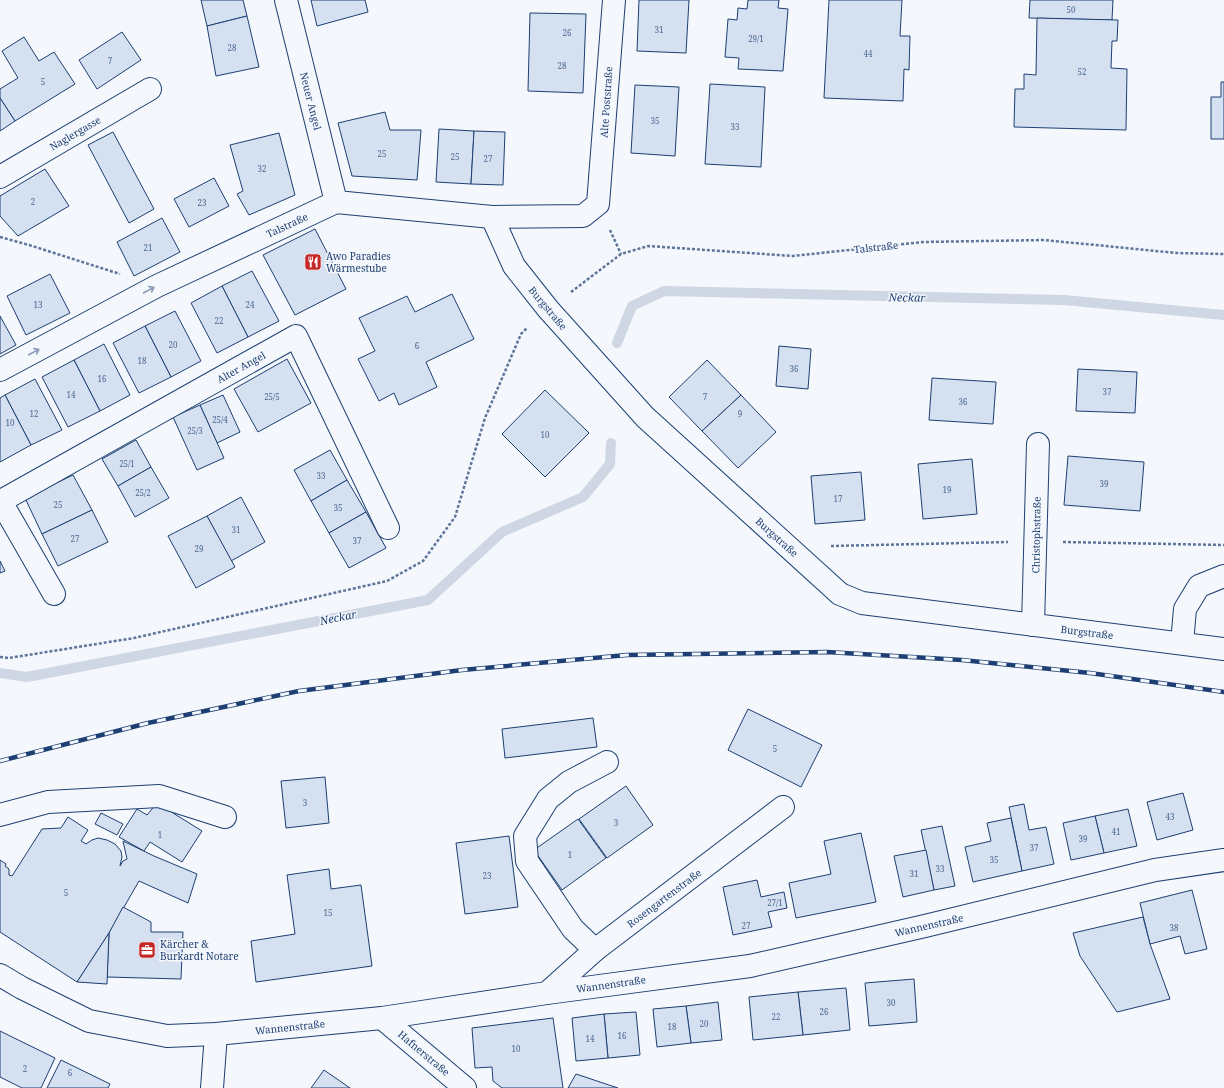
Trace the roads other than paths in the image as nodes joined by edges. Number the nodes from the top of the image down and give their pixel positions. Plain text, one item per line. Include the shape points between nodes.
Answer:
1 (286, 0) edge
2 (614, 0) edge
3 (150, 88) dead end
4 (0, 177) edge
5 (336, 202) junction
6 (492, 217) junction
7 (0, 370) edge
8 (1038, 444) dead end
9 (0, 500) edge
10 (388, 528) dead end
11 (1224, 576) edge
12 (54, 594) dead end
13 (1033, 625) junction
14 (1182, 643) junction
15 (1224, 648) edge
16 (607, 762) dead end
17 (783, 807) dead end
18 (0, 815) edge
19 (225, 817) dead end
20 (1224, 860) edge
21 (595, 950) junction
22 (0, 976) edge
23 (547, 993) junction
24 (382, 1018) junction
25 (216, 1034) junction
26 (212, 1088) edge
27 (465, 1088) edge

1 - 5 street, Neuer Angel
2 - 6 street, Alte Poststraße via 598,204 584,216
3 - 4 street, Naglergasse
5 - 6 street
7 -> 5 street, Talstraße via 157,286
6 - 13 street, Burgstraße via 514,266 548,309 645,417 840,594 862,603
8 - 13 street, Christophstraße
9 - 10 street, Alter Angel via 296,336
9 - 12 street, Alter Angel
11 - 14 street via 1199,586 1185,609
13 - 14 street, Burgstraße
14 - 15 street, Burgstraße
16 - 21 street via 569,782 548,799 525,836 527,861 573,929
17 - 21 street, Rosengartenstraße
18 - 19 street via 48,802 159,796
20 - 23 street, Wannenstraße via 1156,870 750,966
21 - 23 street, Rosengartenstraße
22 - 25 street, Wannenstraße via 89,1021 167,1036
23 - 24 street, Wannenstraße
24 - 25 street, Wannenstraße
24 - 27 street, Hafnerstraße
25 - 26 street

